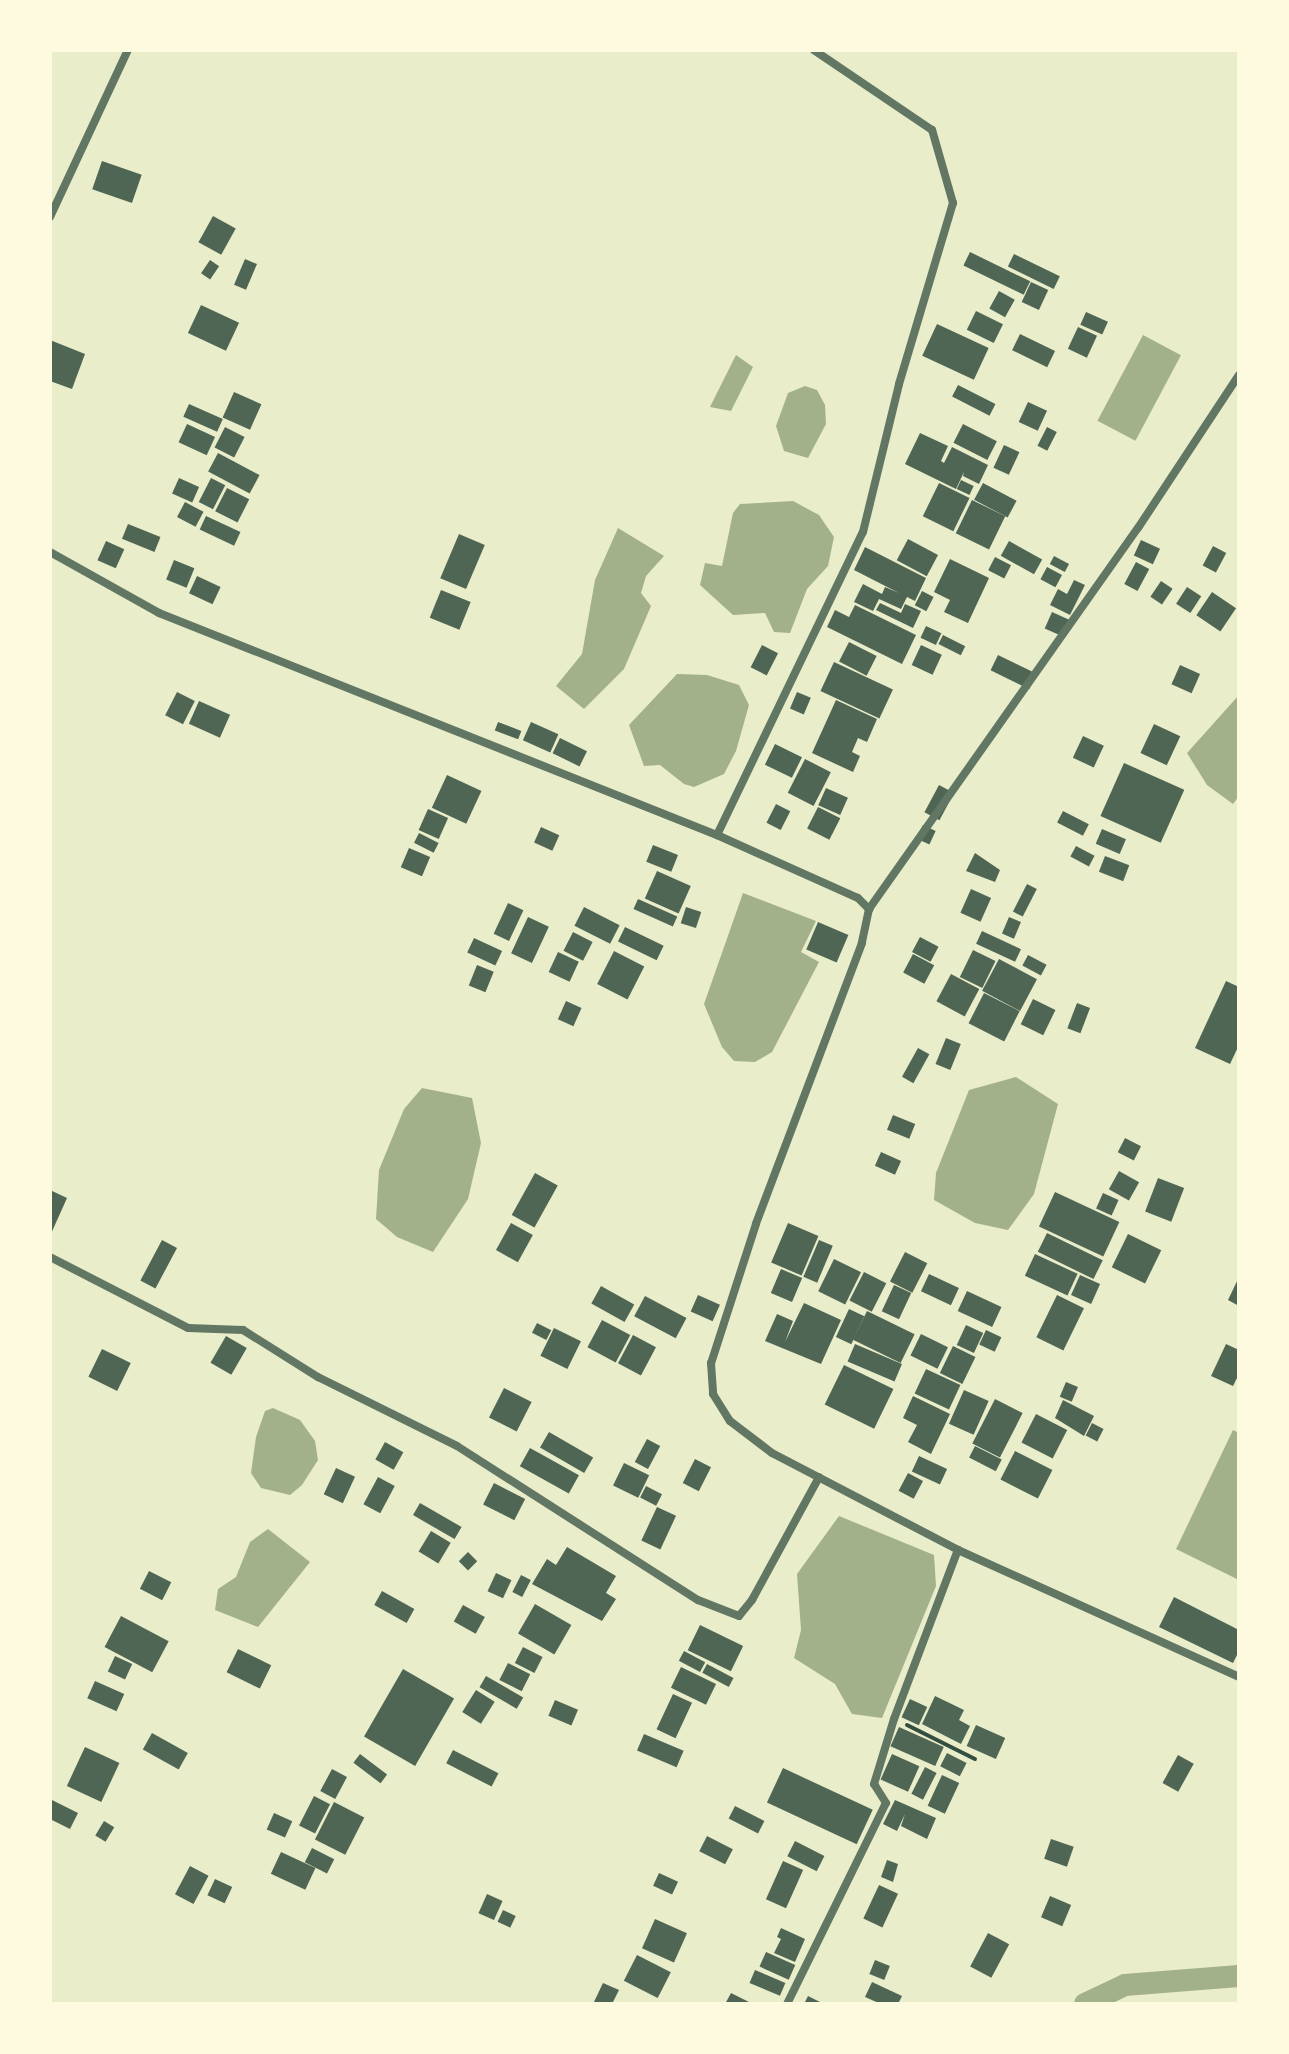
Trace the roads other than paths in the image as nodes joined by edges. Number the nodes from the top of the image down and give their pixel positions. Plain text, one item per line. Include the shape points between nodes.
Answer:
1 (128, 50) edge
2 (814, 50) edge
3 (50, 217) edge
4 (1239, 375) edge
5 (50, 552) edge
6 (717, 835) junction
7 (869, 909) junction
8 (50, 1257) edge
9 (819, 1477) junction
10 (958, 1550) junction
11 (1239, 1677) edge
12 (787, 2004) edge

1 - 3 street
2 - 6 street via 932,130 953,203 899,384 863,532
4 - 7 street via 1138,528
5 - 6 street via 159,613
6 - 7 street via 858,898
7 - 9 street via 862,943 756,1224 711,1363 713,1394 730,1421 772,1453
8 - 9 street via 188,1328 243,1330 318,1377 457,1446 698,1600 739,1616
9 - 10 street
10 - 11 street
10 - 12 street via 874,1784 886,1803

